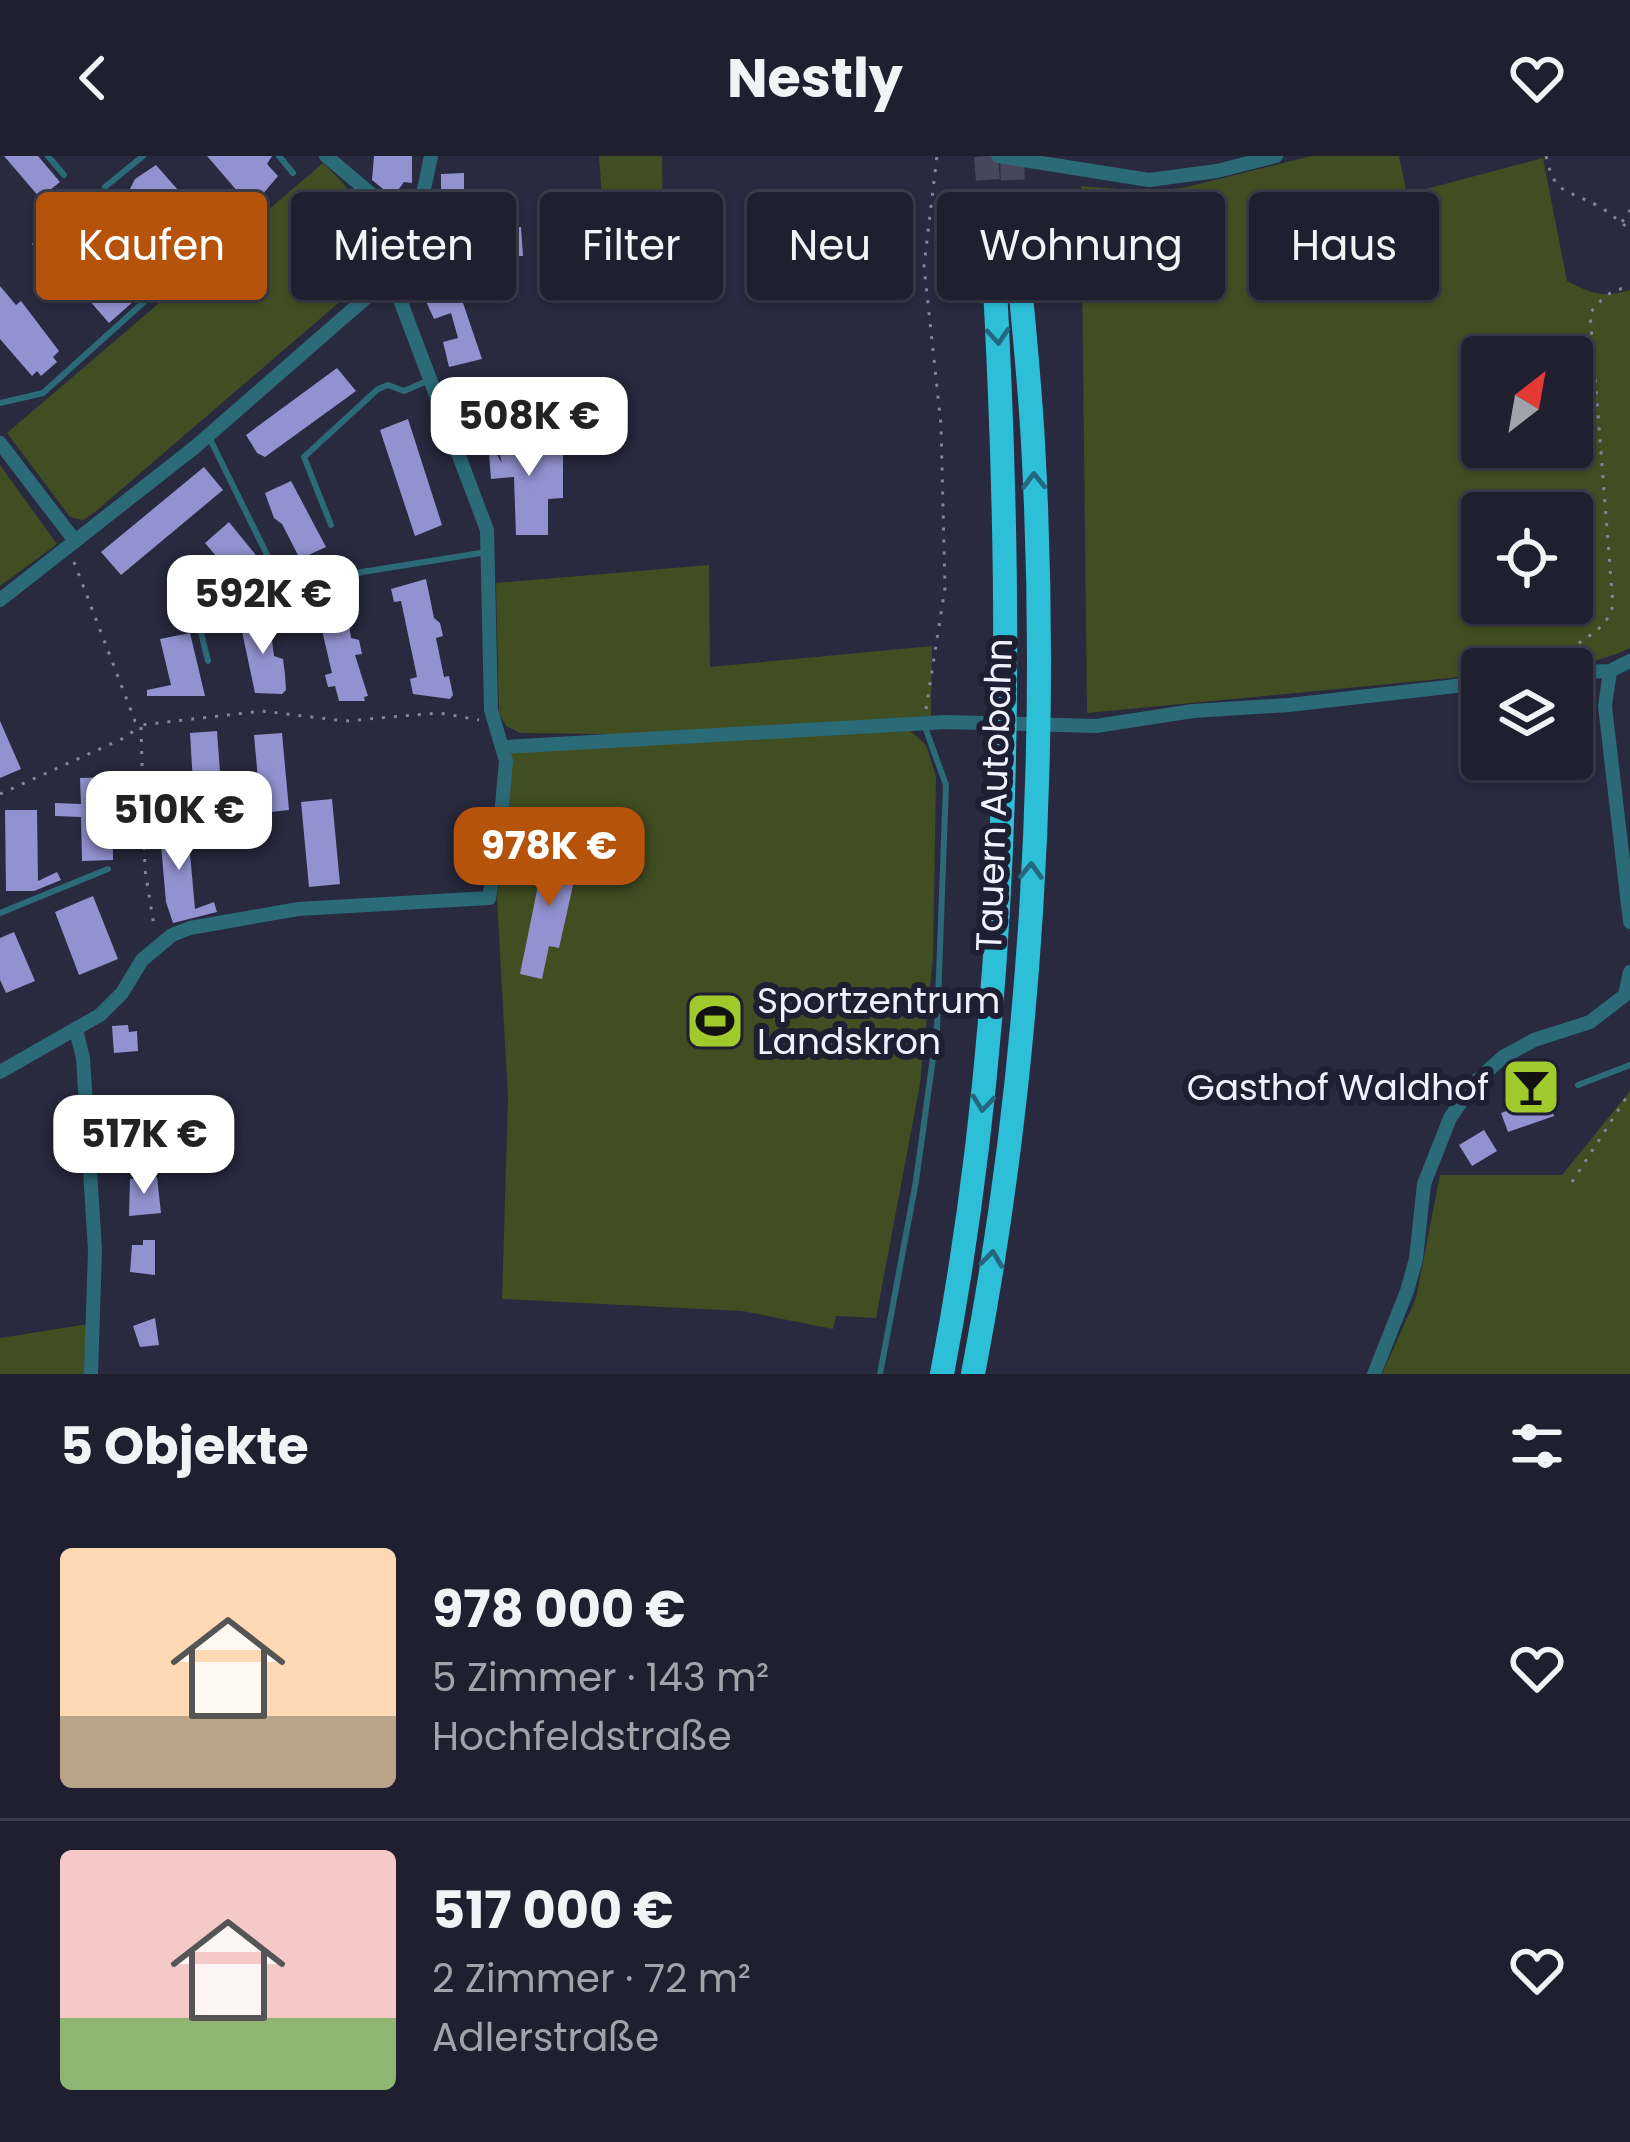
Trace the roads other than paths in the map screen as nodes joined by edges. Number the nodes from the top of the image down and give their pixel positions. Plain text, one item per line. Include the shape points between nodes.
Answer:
1 (48, 156) edge
2 (143, 156) edge
3 (279, 156) edge
4 (326, 156) edge
5 (431, 156) edge
6 (998, 156) edge
7 (1276, 156) edge
8 (293, 173) dead end
9 (64, 175) dead end
10 (105, 187) dead end
11 (369, 192) edge
12 (424, 192) edge
13 (146, 300) edge
14 (364, 300) edge
15 (400, 300) edge
16 (430, 380) junction
17 (0, 403) edge
18 (208, 436) junction
19 (0, 443) edge
20 (331, 525) dead end
21 (75, 541) junction
22 (488, 552) junction
23 (275, 572) dead end
24 (0, 600) edge
25 (208, 661) dead end
26 (1630, 661) edge
27 (1593, 671) edge
28 (1610, 671) junction
29 (1461, 686) edge
30 (924, 724) junction
31 (505, 747) junction
32 (1630, 779) edge
33 (1612, 781) junction
34 (108, 869) dead end
35 (0, 913) edge
36 (1630, 922) edge
37 (1630, 972) edge
38 (1628, 999) edge
39 (76, 1030) junction
40 (1630, 1065) edge
41 (0, 1072) edge
42 (1578, 1085) dead end
43 (91, 1374) edge
44 (880, 1374) edge
45 (942, 1374) edge
46 (973, 1374) edge
47 (1374, 1374) edge

1 - 9 lane
2 - 10 lane
3 - 8 lane
4 - 11 street
5 - 12 street
6 - 7 street via 1149,180
13 - 17 lane via 43,393
14 - 18 street
15 - 16 street
16 - 20 lane via 404,391 378,389 306,453
16 - 22 street via 487,530
18 - 21 street
18 - 23 lane
19 - 21 street
21 - 24 street
22 - 25 lane via 362,572 207,614 199,624
22 - 31 street via 494,722
26 - 28 street
27 - 28 street
28 - 33 street
29 - 30 street via 1096,726
30 - 31 street
30 - 44 lane via 946,785 937,1029
31 - 39 street via 489,898 282,912 172,935 100,1015
32 - 33 street
33 - 36 street
34 - 35 lane
37 - 38 street
38 - 47 street via 1503,1057 1450,1118 1424,1184 1407,1291
39 - 41 street
39 - 43 street via 95,1250
40 - 42 lane
46 -> 45 highway, Tauern Autobahn via 1013,1100 1038,671 1033,444 1002,218 1008,661 1000,912 982,1114

